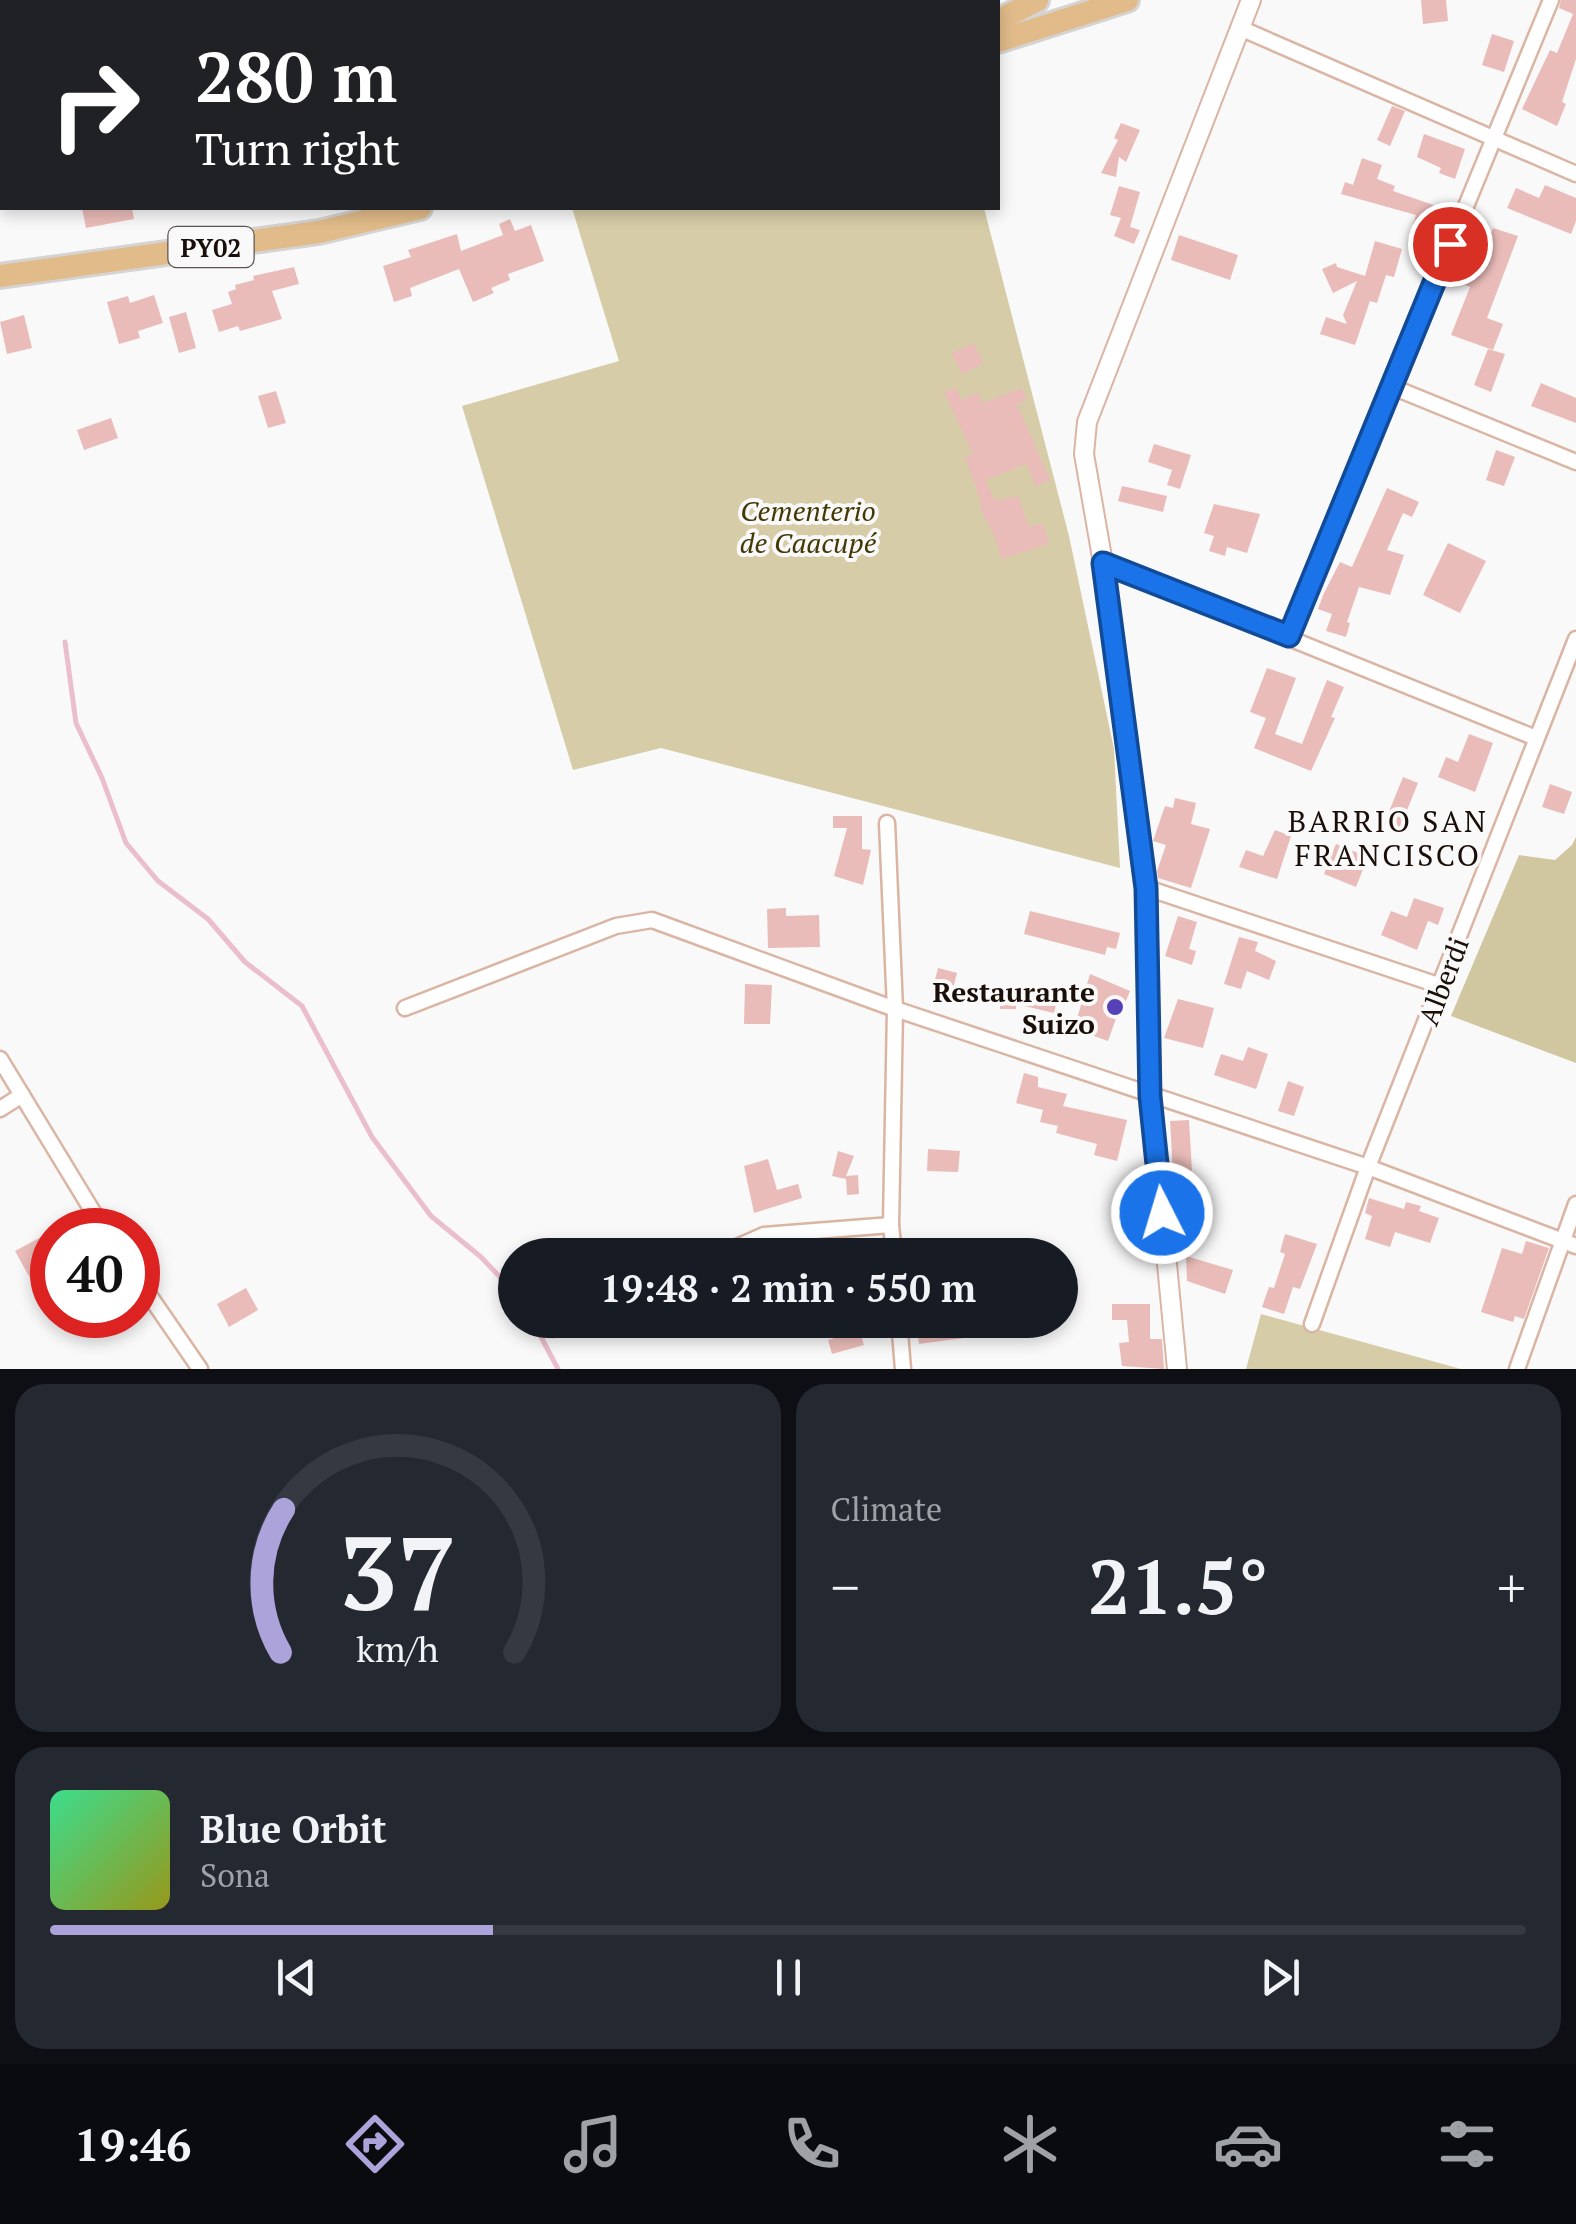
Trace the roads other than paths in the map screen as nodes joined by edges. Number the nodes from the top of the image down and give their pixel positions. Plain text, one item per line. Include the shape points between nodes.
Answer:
1 (1127, 0) edge
2 (1250, 0) edge
3 (1550, 0) edge
4 (1032, 2) edge
5 (1000, 20) edge
6 (1240, 28) junction
7 (1000, 40) edge
8 (1494, 137) junction
9 (1576, 174) edge
10 (412, 210) edge
11 (0, 276) edge
12 (1390, 386) junction
13 (1576, 462) edge
14 (1103, 563) junction
15 (1289, 636) junction
16 (1576, 640) edge
17 (1536, 738) junction
18 (887, 824) dead end
19 (1146, 888) junction
20 (1441, 986) junction
21 (405, 1008) dead end
22 (895, 1010) junction
23 (0, 1059) edge
24 (22, 1095) junction
25 (1150, 1096) junction
26 (0, 1109) edge
27 (1368, 1167) junction
28 (1576, 1204) edge
29 (91, 1208) edge
30 (891, 1226) junction
31 (757, 1238) edge
32 (892, 1238) edge
33 (1570, 1244) edge
34 (160, 1311) edge
35 (1312, 1324) dead end
36 (901, 1338) edge
37 (200, 1369) edge
38 (904, 1369) edge
39 (1177, 1369) edge
40 (1517, 1369) edge

1 - 7 main road
2 - 6 street
3 - 8 street
4 - 5 main road
6 - 8 street
6 - 14 street via 1087,422 1084,454
8 - 9 street
8 - 12 street
10 - 11 main road, PY02 via 319,232
12 - 13 street
12 - 15 street
14 - 15 street
14 - 19 street
15 - 17 street
16 - 17 street, Alberdi
17 - 20 street, Alberdi
18 - 22 street
19 - 20 street
19 - 25 street
20 - 27 street, Alberdi
21 - 22 street via 616,926 652,920
22 - 25 street
22 - 30 street
23 - 24 street
24 - 26 street
24 - 29 street
25 - 27 street
25 - 39 street
27 - 33 street
27 - 35 street, Alberdi
28 - 33 street
30 - 31 street
30 - 32 street
33 - 40 street
34 - 37 street
36 - 38 street

